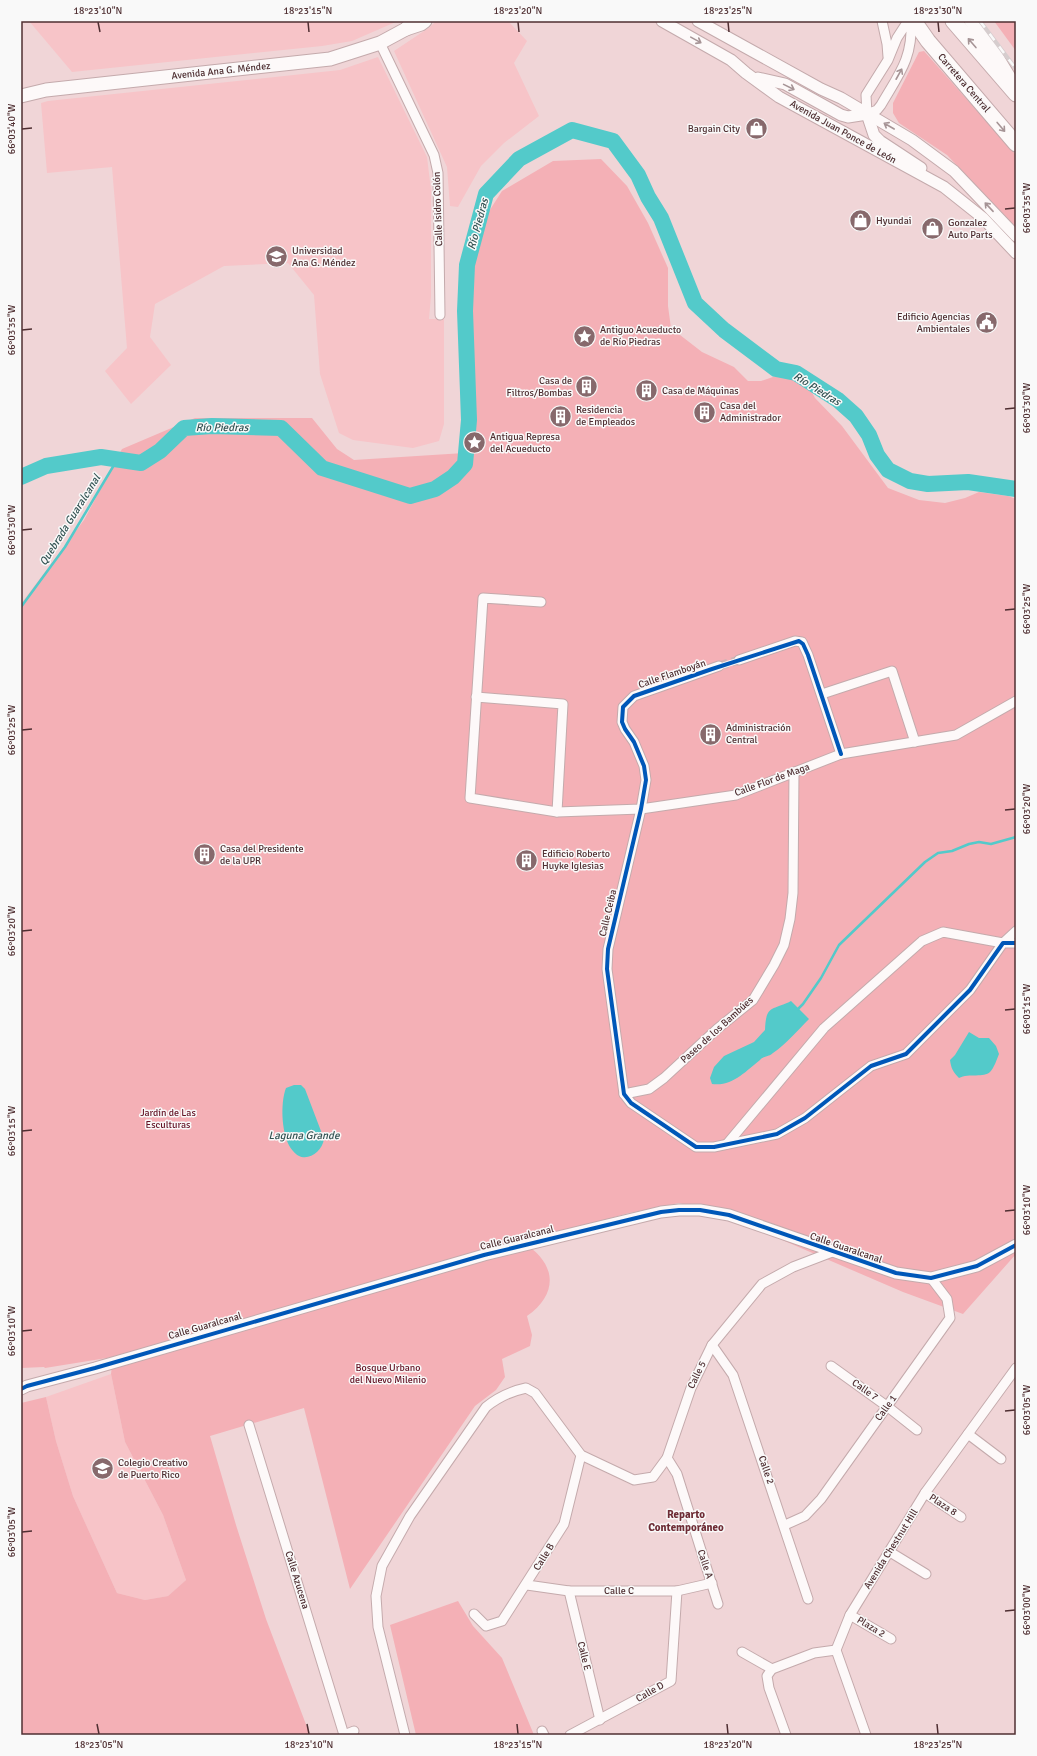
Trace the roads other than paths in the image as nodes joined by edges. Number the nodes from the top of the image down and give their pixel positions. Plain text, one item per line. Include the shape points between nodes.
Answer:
1 (425, 21) edge
2 (662, 21) edge
3 (698, 21) edge
4 (882, 21) edge
5 (908, 21) edge
6 (913, 21) edge
7 (953, 21) edge
8 (971, 21) edge
9 (409, 25) edge
10 (380, 43) junction
11 (888, 60) junction
12 (752, 76) junction
13 (1016, 88) edge
14 (1016, 94) edge
15 (21, 96) edge
16 (867, 114) junction
17 (1016, 144) edge
18 (944, 187) junction
19 (1016, 236) edge
20 (1016, 252) edge
21 (440, 315) dead end
22 (541, 602) dead end
23 (739, 660) tunnel mouth
24 (719, 666) tunnel mouth
25 (822, 694) junction
26 (476, 697) junction
27 (1016, 700) edge
28 (916, 742) junction
29 (841, 754) junction
30 (794, 772) junction
31 (642, 809) junction
32 (557, 812) junction
33 (1016, 931) edge
34 (1003, 943) junction
35 (1016, 943) edge
36 (624, 1094) junction
37 (727, 1144) junction
38 (1016, 1246) edge
39 (832, 1252) junction
40 (931, 1278) junction
41 (712, 1345) junction
42 (831, 1366) dead end
43 (1016, 1368) edge
44 (1008, 1379) junction
45 (1016, 1385) edge
46 (21, 1389) edge
47 (888, 1407) junction
48 (249, 1425) dead end
49 (917, 1430) dead end
50 (968, 1434) junction
51 (581, 1455) junction
52 (667, 1458) junction
53 (1001, 1459) dead end
54 (925, 1493) junction
55 (961, 1517) dead end
56 (785, 1525) junction
57 (890, 1552) junction
58 (926, 1574) dead end
59 (712, 1583) junction
60 (527, 1585) junction
61 (569, 1591) junction
62 (677, 1591) junction
63 (808, 1599) dead end
64 (718, 1604) dead end
65 (474, 1614) dead end
66 (850, 1614) junction
67 (892, 1639) dead end
68 (836, 1650) junction
69 (742, 1652) dead end
70 (772, 1668) junction
71 (600, 1720) junction
72 (354, 1731) dead end
73 (344, 1735) edge
74 (405, 1735) edge
75 (570, 1735) edge
76 (786, 1735) edge
77 (866, 1735) edge

1 - 9 main road, Avenida Ana G. Méndez
2 -> 12 street, Avenida Juan Ponce de León via 731,60
3 - 16 street
4 - 11 street
5 - 11 street via 897,38
16 -> 6 street via 877,110 881,105 907,59
6 -> 17 highway, Carretera Central
14 -> 7 highway
8 - 13 main road
9 - 10 main road, Avenida Ana G. Méndez
10 - 15 main road, Avenida Ana G. Méndez via 330,59 46,90
10 - 21 street, Calle Isidro Colón via 434,155 437,167
11 - 16 street via 866,95
12 -> 16 street via 785,84 841,115 848,117
12 - 18 street, Avenida Juan Ponce de León via 779,96
16 - 18 street via 874,135 880,141 934,177
19 -> 16 street via 954,171 912,140
18 - 20 street, Avenida Juan Ponce de León via 983,218
22 - 26 street via 483,598
23 - 25 street via 795,641 802,642
24 - 31 street, Calle Flamboyán via 634,696 623,707 622,722 634,742 646,774
25 - 28 street via 892,671
25 - 29 street
26 - 32 street, Calle Flor de Maga via 470,798
26 - 32 street via 563,704
27 - 28 street, Calle Flor de Maga via 956,735
28 - 29 street, Calle Flor de Maga
29 - 30 street, Calle Flor de Maga
30 - 31 street, Calle Flor de Maga via 736,795
30 - 36 street, Paseo de los Bambúes via 793,893 784,945 774,965 753,1000 664,1078 649,1089
31 - 32 street, Calle Flor de Maga
31 - 36 street, Calle Ceiba via 608,949 607,969
33 - 34 street
34 - 35 street
34 - 37 street via 970,990 906,1054 871,1066 805,1118 777,1134
34 - 37 street via 944,932 922,941 824,1028
36 - 37 street via 631,1103 696,1147
38 - 40 street, Calle Guaralcanal via 977,1266
39 - 40 street, Calle Guaralcanal via 896,1273
39 - 41 street, Calle 5 via 792,1267 762,1284
39 - 46 street, Calle Guaralcanal via 729,1215 700,1210 661,1212 484,1255
40 - 47 street, Calle 1 via 947,1299 950,1318
41 - 52 street, Calle 5 via 691,1388
41 - 56 street, Calle 2 via 733,1374
42 - 47 street, Calle 7
43 - 44 street, Avenida Chestnut Hill
44 - 45 street
44 - 50 street, Avenida Chestnut Hill
47 - 49 street, Calle 7
47 - 56 street, Calle 1 via 821,1499 805,1516
48 - 73 street, Calle Azucena
50 - 53 street
50 - 54 street, Avenida Chestnut Hill
51 - 52 street, Calle 5 via 634,1480 653,1477
51 - 60 street, Calle B via 564,1524
51 - 74 street via 535,1393 526,1388 518,1390 486,1407 410,1516 382,1566 376,1596 378,1627
52 - 59 street, Calle A via 677,1474
54 - 55 street, Plaza 8
54 - 57 street, Avenida Chestnut Hill
56 - 63 street, Calle 2
57 - 58 street
57 - 66 street, Avenida Chestnut Hill
59 - 62 street, Calle C
59 - 64 street, Calle A
60 - 61 street, Calle C
60 - 65 street, Calle B via 502,1621 486,1626
61 - 62 street, Calle C
61 - 71 street, Calle E
62 - 71 street, Calle D via 671,1681
66 - 67 street, Plaza 2
66 - 68 street, Avenida Chestnut Hill
68 - 70 street via 814,1652
68 - 77 street
69 - 70 street
70 - 76 street via 767,1676 769,1688
71 - 75 street, Calle D
72 - 73 street

